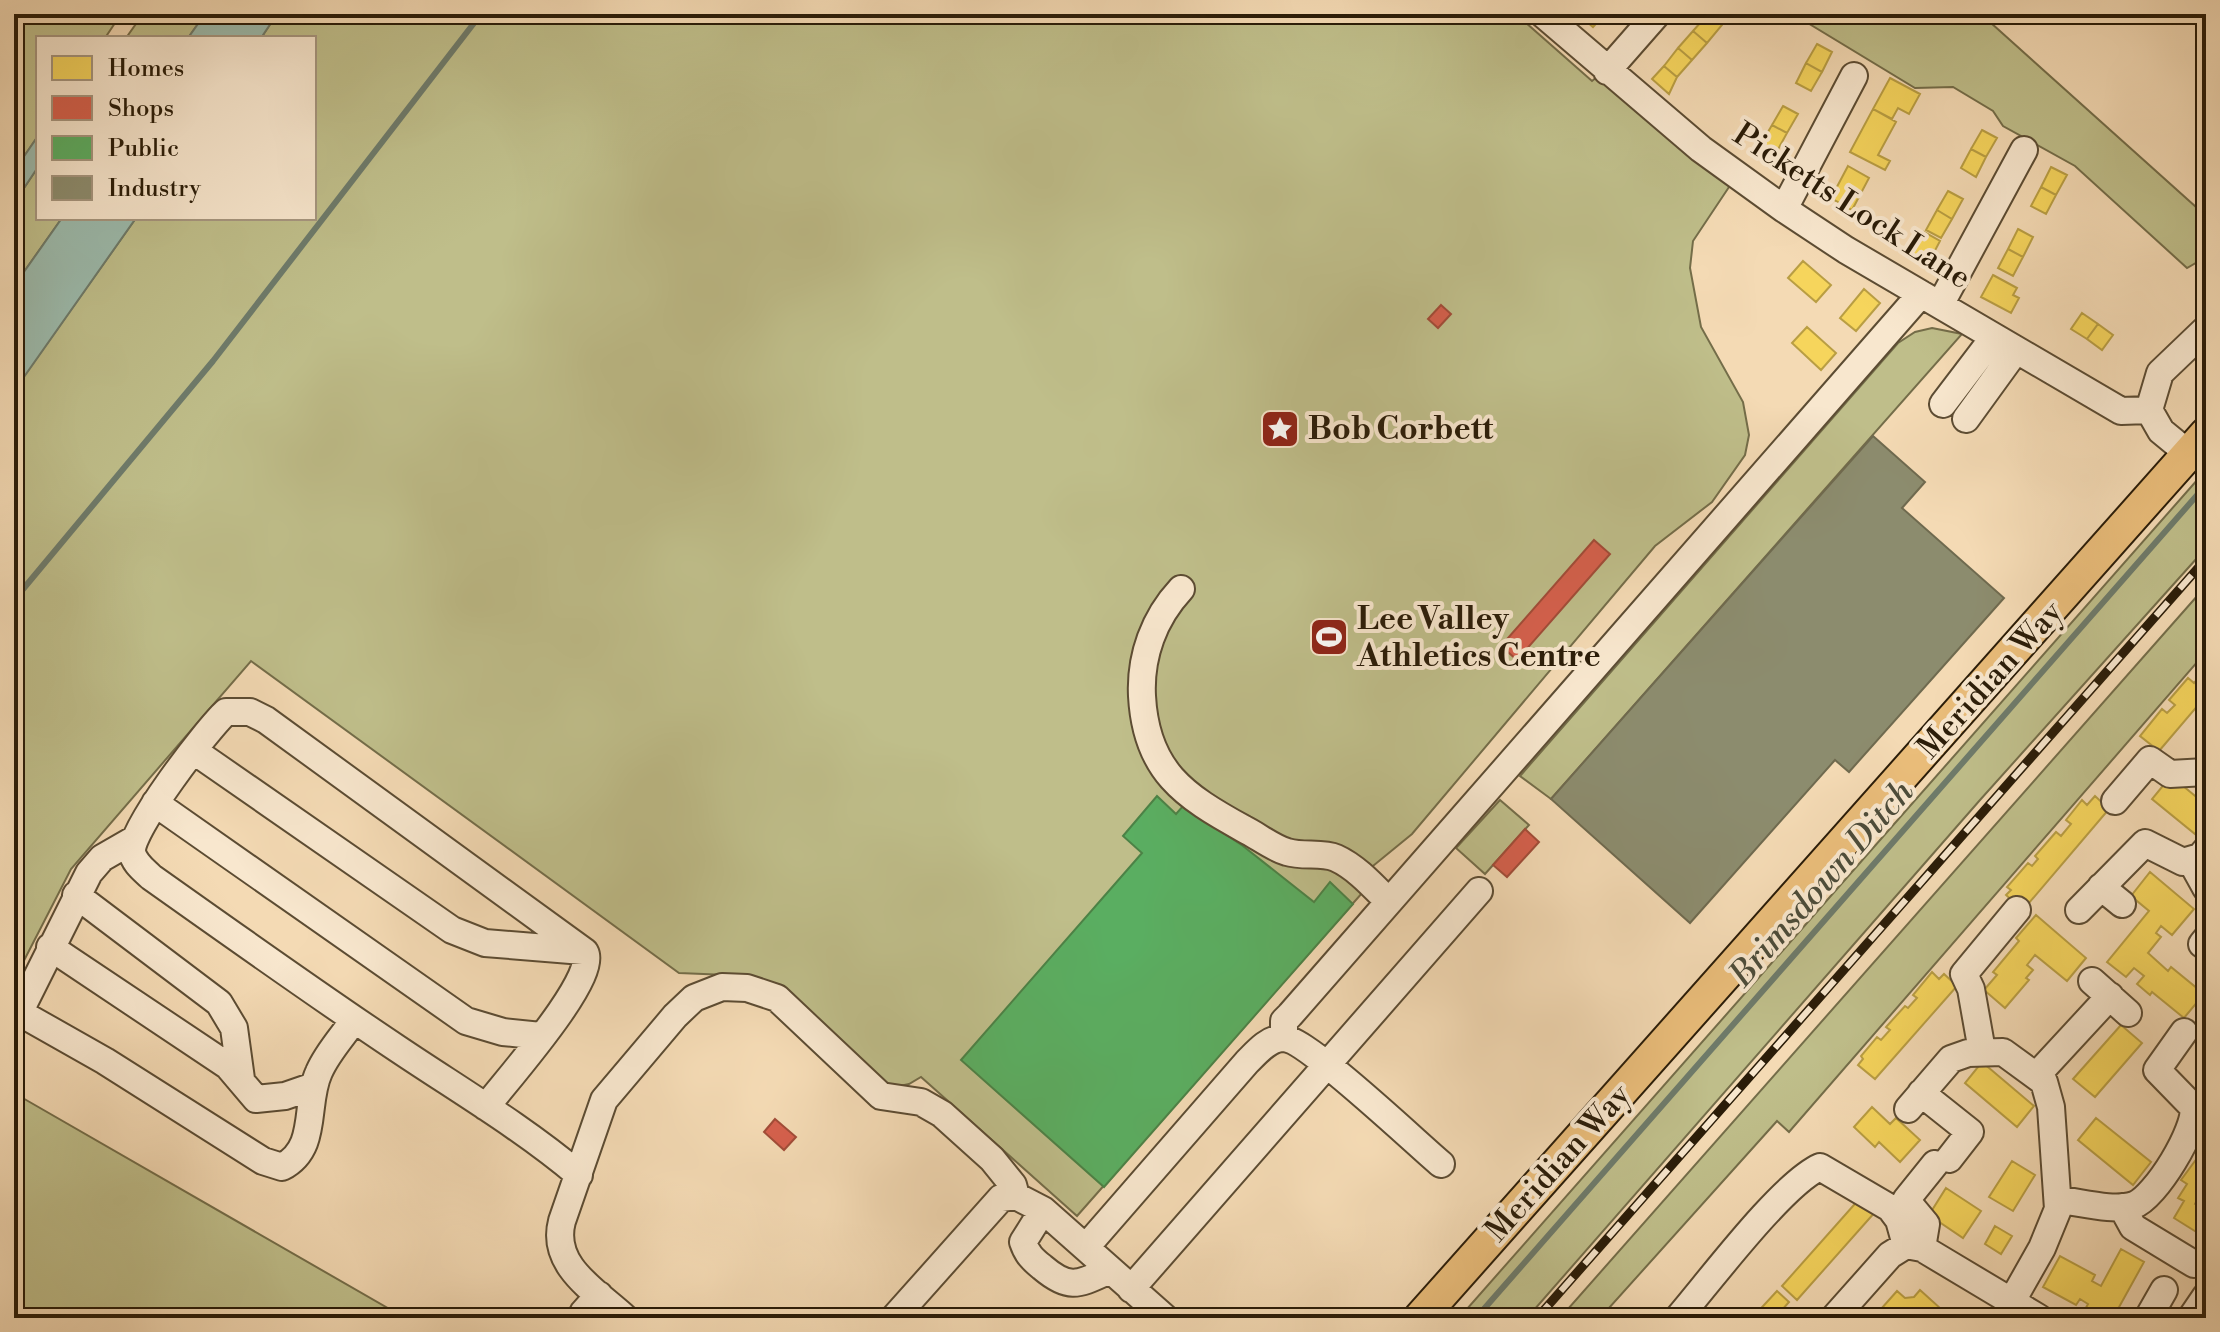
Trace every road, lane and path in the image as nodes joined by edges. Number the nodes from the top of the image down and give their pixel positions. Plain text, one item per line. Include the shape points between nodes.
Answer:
1 (1543, 14) edge
2 (1657, 14) edge
3 (1607, 71) junction
4 (1854, 76) dead end
5 (2024, 150) dead end
6 (1784, 209) junction
7 (1930, 300) junction
8 (2206, 329) edge
9 (2005, 343) junction
10 (1943, 404) dead end
11 (2149, 410) junction
12 (1966, 419) dead end
13 (2198, 444) edge
14 (1181, 589) dead end
15 (194, 751) junction
16 (2206, 772) edge
17 (2115, 801) dead end
18 (155, 803) junction
19 (135, 839) junction
20 (2199, 856) edge
21 (2101, 887) junction
22 (2206, 888) edge
23 (1479, 891) dead end
24 (76, 895) junction
25 (1388, 901) junction
26 (2122, 904) dead end
27 (2017, 910) dead end
28 (2079, 910) dead end
29 (50, 947) junction
30 (585, 952) junction
31 (2110, 996) dead end
32 (354, 1020) junction
33 (2184, 1032) dead end
34 (541, 1036) junction
35 (1284, 1037) junction
36 (1982, 1051) junction
37 (1327, 1065) junction
38 (2037, 1075) junction
39 (241, 1079) junction
40 (314, 1086) junction
41 (486, 1107) junction
42 (2200, 1114) edge
43 (1441, 1164) dead end
44 (579, 1175) junction
45 (1016, 1196) junction
46 (2059, 1200) junction
47 (2122, 1207) junction
48 (1043, 1210) junction
49 (1914, 1246) junction
50 (1086, 1247) junction
51 (2194, 1264) dead end
52 (1110, 1270) junction
53 (1131, 1289) junction
54 (2164, 1290) dead end
55 (2206, 1296) edge
56 (2012, 1301) junction
57 (594, 1306) edge
58 (625, 1318) edge
59 (894, 1318) edge
60 (1165, 1318) edge
61 (1420, 1318) edge
62 (1678, 1318) edge
63 (1834, 1318) edge
64 (2039, 1318) edge
65 (2148, 1318) edge
66 (2191, 1318) edge

1 - 3 street, Picketts Lock Lane
2 - 3 street
3 - 6 street, Picketts Lock Lane
4 - 6 street
5 - 7 street
6 - 7 street, Picketts Lock Lane
7 - 9 street, Picketts Lock Lane
7 - 25 street
8 - 11 street via 2160,373
9 - 10 street
9 - 11 street, Picketts Lock Lane via 2121,411
9 - 12 street
11 - 13 street via 2161,431
13 - 61 main road, Meridian Way
14 - 25 street via 1155,626 1142,680 1151,741 1170,775 1194,802 1287,852 1335,857
15 - 18 street
15 - 30 street via 452,930 485,943
15 - 30 street via 226,712 250,712 266,720
16 - 17 street via 2170,774 2150,760
18 - 19 street
18 - 34 street via 466,1021
19 - 24 street via 102,858
19 - 32 street via 136,862 151,877
20 - 21 street via 2174,860 2145,843
20 - 22 street
21 - 26 street
21 - 28 street
23 - 37 street
24 - 29 street
24 - 39 street via 219,1003 234,1028
25 - 35 street via 1284,1021
27 - 36 street via 1965,971
29 - 39 street
29 - 40 street via 23,1012 263,1161 282,1167 306,1141
30 - 34 street via 588,966 577,991
31 - 38 street
32 - 40 street
32 - 41 street
33 - 42 street via 2157,1070
34 - 41 street
35 - 37 street
35 - 50 street via 1247,1062
36 - 38 street via 2003,1052
36 - 49 street via 1951,1059 1914,1101 1970,1132 1906,1200 1926,1224
37 - 43 street
37 - 53 street
38 - 46 street via 2048,1090
39 - 40 street via 256,1099
41 - 44 street
42 - 47 street via 2152,1192 2135,1205
44 - 45 street via 604,1100 675,1016 694,998 722,987 747,988 777,998 881,1096 921,1102 942,1114 992,1159
44 - 57 street via 557,1239 565,1262
45 - 48 street
45 - 59 street via 1001,1198
46 - 47 street
46 - 56 street via 2052,1226
47 - 51 street via 2133,1227
48 - 50 street
48 - 52 street via 1023,1242 1027,1254 1057,1280 1070,1284
49 - 56 street
49 - 62 street via 1890,1208 1820,1167 1779,1201
49 - 63 street via 1890,1255
50 - 52 street
52 - 53 street
53 - 60 street
54 - 65 street
55 - 66 street
56 - 64 street
57 - 58 street

